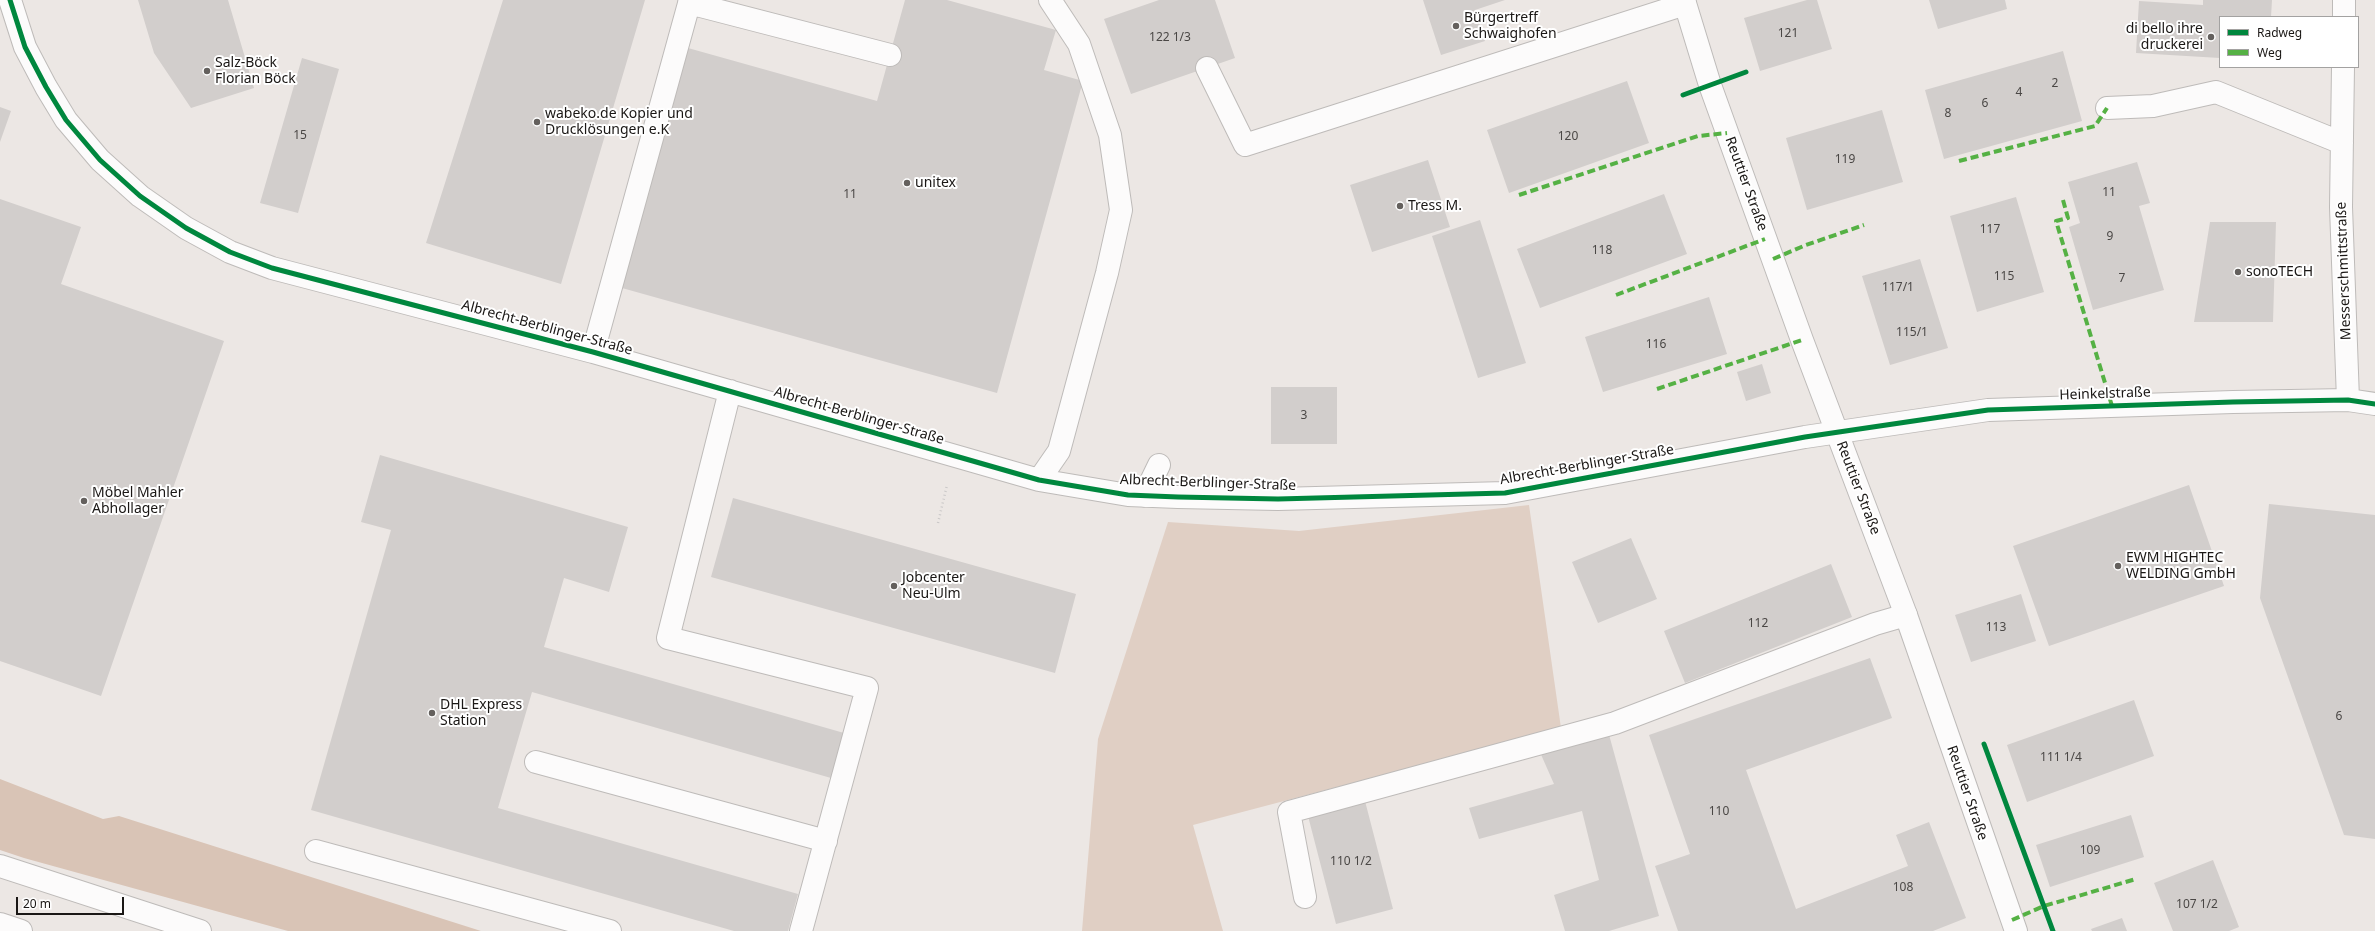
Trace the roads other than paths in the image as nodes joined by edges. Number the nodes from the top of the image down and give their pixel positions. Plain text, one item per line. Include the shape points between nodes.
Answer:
1 (10, 0) edge
2 (1050, 0) edge
3 (2344, 0) edge
4 (689, 2) edge
5 (1684, 2) edge
6 (2344, 16) edge
7 (890, 55) dead end
8 (1207, 68) dead end
9 (2343, 68) edge
10 (2107, 108) dead end
11 (2342, 143) junction
12 (593, 352) junction
13 (730, 391) junction
14 (2348, 400) junction
15 (2375, 404) edge
16 (1837, 432) junction
17 (1159, 465) dead end
18 (1039, 480) junction
19 (1144, 496) junction
20 (1906, 615) junction
21 (536, 762) dead end
22 (826, 841) junction
23 (316, 851) dead end
24 (0, 866) edge
25 (1306, 897) dead end
26 (0, 924) edge
27 (21, 931) edge
28 (200, 931) edge
29 (610, 931) edge
30 (801, 931) edge
31 (2016, 931) edge

1 - 12 main road, Albrecht-Berblinger-Straße via 25,47 66,120 100,160 140,196 186,228 230,252 272,268
2 - 18 main road via 1079,44 1110,135 1121,210 1107,273 1059,451
3 - 6 main road
4 - 7 main road
4 - 12 main road
5 - 8 main road via 1245,145
5 - 16 main road, Reuttier Straße via 1710,84
9 - 11 main road, Messerschmittstraße
10 - 11 main road via 2153,106 2216,92
11 - 14 main road, Messerschmittstraße via 2341,207
12 - 13 main road, Albrecht-Berblinger-Straße
13 - 18 main road, Albrecht-Berblinger-Straße
13 - 22 main road via 668,638 867,688
14 - 15 main road, Heinkelstraße
14 - 16 main road, Heinkelstraße via 1988,410
16 - 19 main road, Albrecht-Berblinger-Straße via 1505,493 1278,500
16 - 20 main road, Reuttier Straße
17 - 19 main road
18 - 19 main road, Albrecht-Berblinger-Straße
20 - 25 main road via 1875,624 1615,724 1289,812
20 - 31 main road, Reuttier Straße
21 - 22 main road
22 - 30 main road
23 - 29 main road
24 - 28 main road
26 - 27 main road

